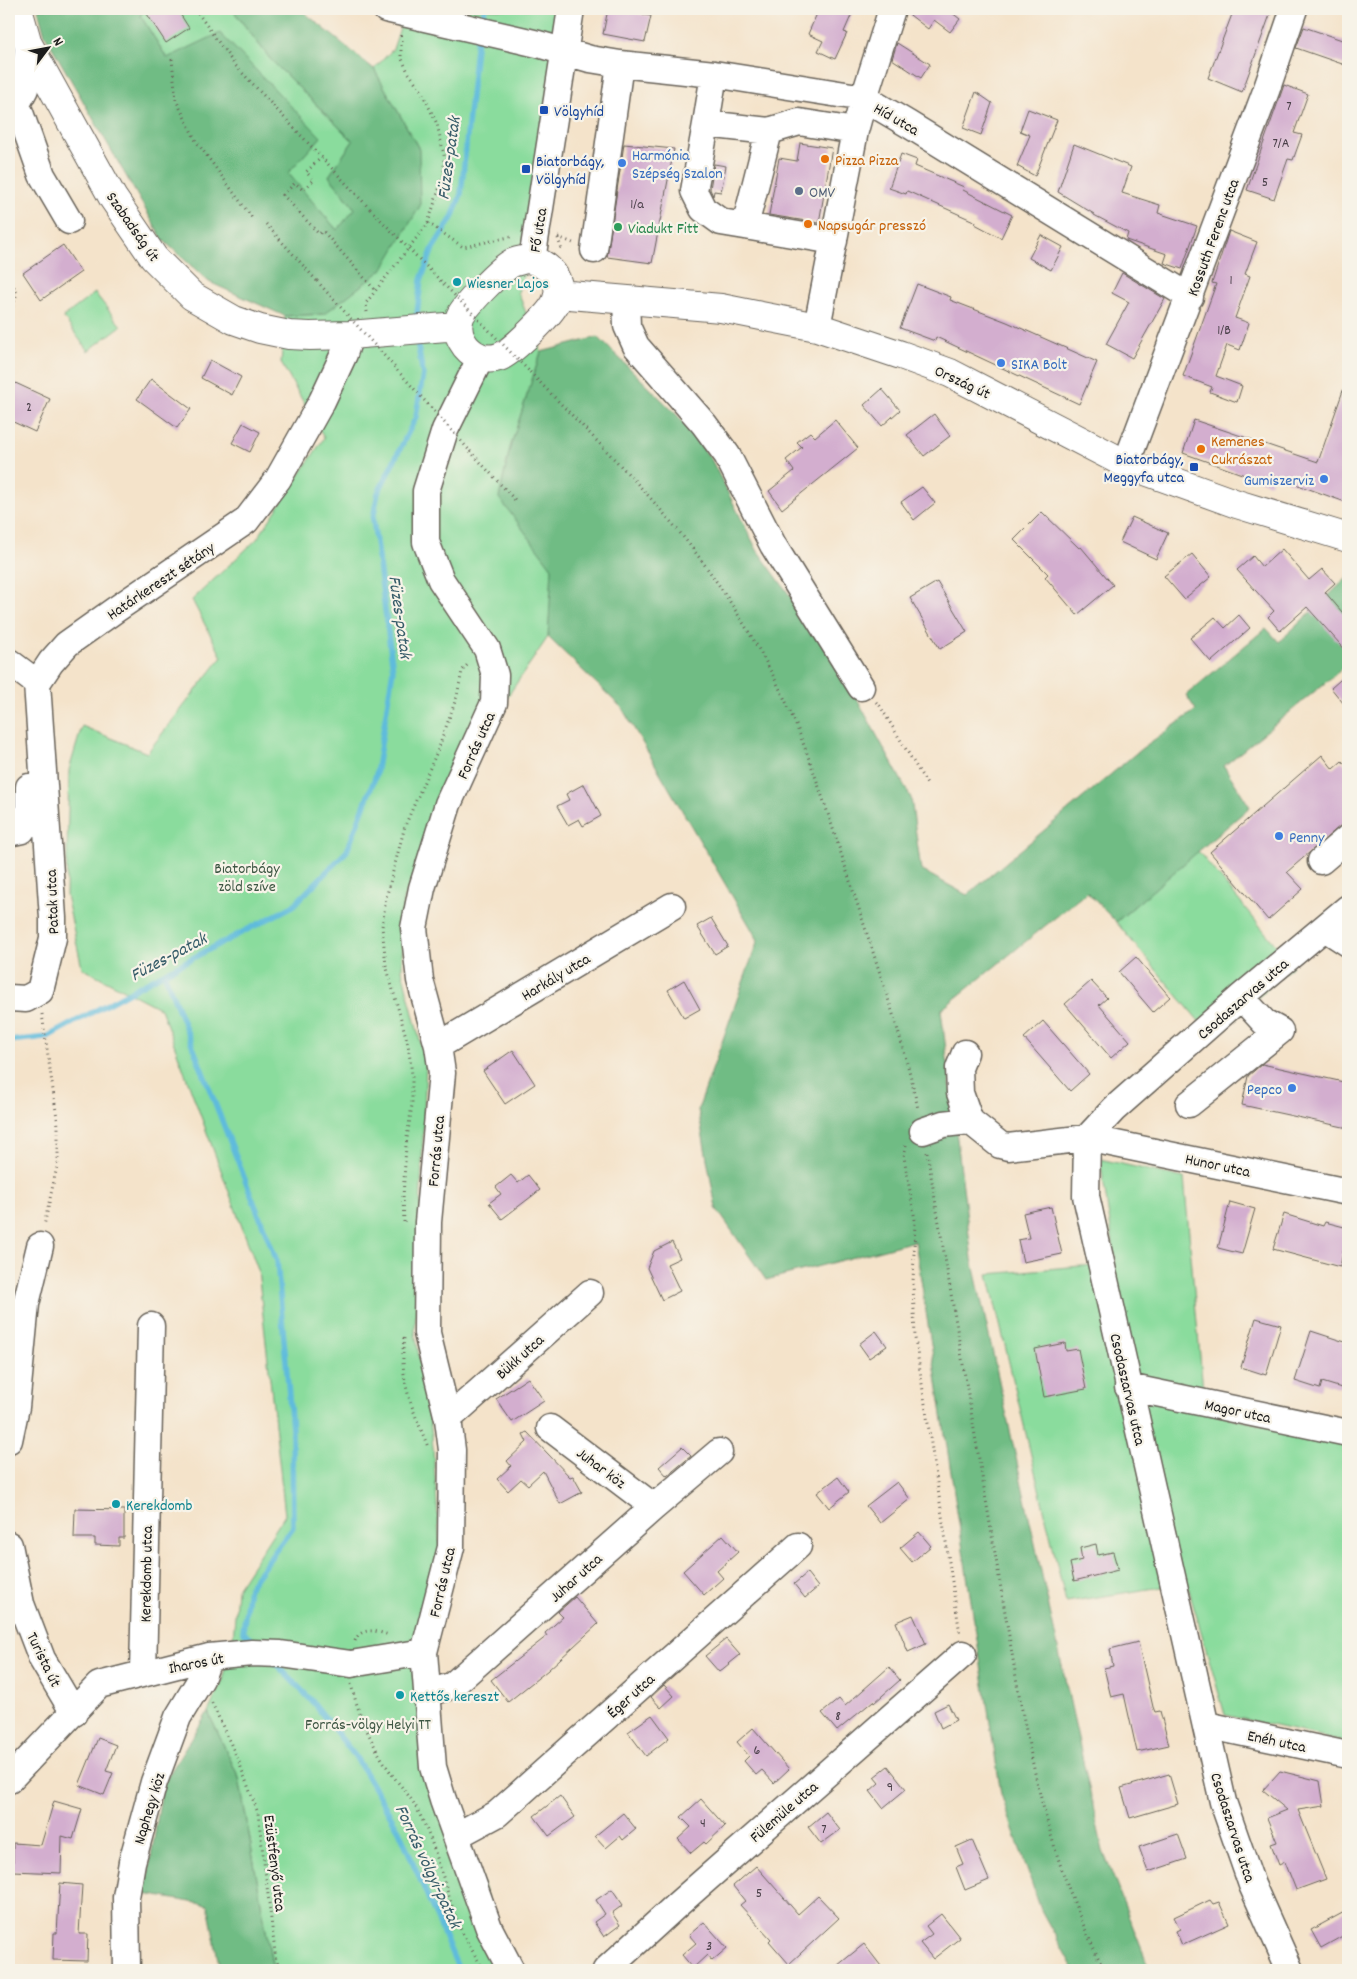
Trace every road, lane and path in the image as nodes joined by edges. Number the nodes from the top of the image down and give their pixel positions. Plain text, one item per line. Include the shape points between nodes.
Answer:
1 (18, 9) edge
2 (194, 9) edge
3 (571, 9) edge
4 (892, 9) edge
5 (1294, 9) edge
6 (399, 10) edge
7 (28, 44) junction
8 (564, 52) junction
9 (172, 59) dead end
10 (620, 64) junction
11 (714, 74) junction
12 (864, 98) junction
13 (706, 124) junction
14 (855, 130) junction
15 (769, 132) junction
16 (322, 157) junction
17 (253, 219) dead end
18 (69, 221) dead end
19 (266, 224) dead end
20 (746, 226) junction
21 (834, 241) junction
22 (463, 247) dead end
23 (594, 250) dead end
24 (532, 260) junction
25 (9, 278) edge
26 (374, 290) dead end
27 (558, 294) junction
28 (1190, 297) junction
29 (626, 300) junction
30 (9, 317) edge
31 (458, 326) junction
32 (817, 327) junction
33 (350, 335) junction
34 (481, 358) junction
35 (1126, 464) junction
36 (515, 500) dead end
37 (1348, 538) edge
38 (9, 662) edge
39 (37, 683) junction
40 (862, 687) joint
41 (38, 712) junction
42 (928, 786) dead end
43 (9, 830) edge
44 (1348, 838) edge
45 (1321, 861) dead end
46 (672, 906) dead end
47 (1348, 908) edge
48 (1325, 928) junction
49 (1348, 943) edge
50 (1241, 997) junction
51 (9, 998) edge
52 (43, 1030) dead end
53 (438, 1046) junction
54 (965, 1053) dead end
55 (1189, 1104) dead end
56 (970, 1121) junction
57 (923, 1131) junction
58 (1087, 1138) junction
59 (1348, 1192) edge
60 (40, 1246) joint
61 (590, 1293) dead end
62 (151, 1326) dead end
63 (1128, 1387) junction
64 (448, 1419) junction
65 (550, 1428) dead end
66 (1348, 1433) edge
67 (9, 1440) edge
68 (719, 1452) dead end
69 (654, 1507) junction
70 (9, 1545) edge
71 (798, 1546) dead end
72 (424, 1652) junction
73 (963, 1654) joint
74 (351, 1664) junction
75 (205, 1668) junction
76 (143, 1673) junction
77 (427, 1694) junction
78 (74, 1713) junction
79 (1206, 1725) junction
80 (1348, 1755) edge
81 (9, 1780) edge
82 (456, 1836) junction
83 (127, 1970) edge
84 (281, 1970) edge
85 (484, 1970) edge
86 (511, 1970) edge
87 (606, 1970) edge
88 (1104, 1970) edge
89 (1290, 1970) edge

1 - 7 main road, Szabadság út
2 - 16 path via 234,64
3 - 8 street, Fő utca
4 - 12 street
5 - 28 street, Kossuth Ferenc utca
6 - 8 street
6 - 22 path via 401,57 437,124 444,155 444,174 428,223
7 - 18 street via 25,89 16,104 42,175
7 - 33 main road, Szabadság út via 113,198 154,258 192,296 234,320 260,329 289,335
8 - 10 street, Híd utca
8 - 24 street, Fő utca
9 - 17 path via 176,100 196,141
10 - 11 street, Híd utca
10 - 23 street
11 - 12 street, Híd utca
11 - 13 street
12 - 14 street
12 - 28 street, Híd utca
13 - 15 street
13 - 20 street via 694,191 703,210 721,222
14 - 15 street via 799,122
14 - 21 street
15 - 20 street
16 - 26 path via 306,172 314,180 303,190 295,183 283,195 319,234 323,231
16 - 57 path, bridge via 639,486 682,534 738,614 800,733 895,1021
19 - 36 path, bridge
20 - 21 street
21 - 32 street
24 - 27 main road via 554,275
24 - 31 main road via 520,260 504,269 466,308
25 - 30 path via 17,293
27 - 29 main road, Ország út
27 - 34 main road via 551,310 510,352 491,359
28 - 35 street, Kossuth Ferenc utca
29 - 32 main road, Ország út via 721,308
29 - 40 street via 627,326 636,346 727,455 773,545
31 - 33 main road, Szabadság út
31 - 34 main road via 463,343 471,353
32 - 35 main road, Ország út via 950,373
33 - 39 street, Határkereszt sétány via 322,401 278,479 246,521 68,644
34 - 53 street, Forrás utca via 444,430 426,491 426,542 441,580 487,649 495,675 494,703 448,804 422,888 414,928 420,980
35 - 37 main road, Ország út via 1237,504
38 - 39 street
39 - 41 street
40 - 42 path via 880,706
41 - 43 street via 27,728 29,820 22,830
41 - 51 street, Patak utca via 53,938 40,991 26,999
44 - 45 street
46 - 53 street, Harkály utca
47 - 48 street, Csodaszarvas utca
48 - 49 street
48 - 50 street, Csodaszarvas utca
50 - 55 street via 1264,1022 1280,1031
50 - 58 street, Csodaszarvas utca via 1114,1109
52 - 60 path via 58,1125 58,1162
53 - 64 street, Forrás utca via 442,1073 428,1222 427,1332
54 - 56 street via 959,1068 960,1093
56 - 57 street via 943,1124
56 - 58 street, Hunor utca via 1000,1145 1008,1147
57 - 73 path via 906,1143 904,1157 915,1220 913,1283 916,1338
57 - 88 path via 1033,1766 1071,1894
58 - 59 street, Hunor utca
58 - 63 street, Csodaszarvas utca via 1086,1196
60 - 67 street via 26,1304 16,1407
61 - 64 street, Bükk utca
62 - 76 street, Kerekdomb utca
63 - 66 street, Magor utca
63 - 79 street, Csodaszarvas utca
64 - 72 street, Forrás utca via 452,1450 451,1547
65 - 69 street, Juhar köz
68 - 69 street, Juhar utca
69 - 77 street, Juhar utca via 453,1685
70 - 78 street, Turista út via 21,1604 42,1659
71 - 82 street, Éger utca via 497,1814
72 - 74 street, Iharos út
72 - 77 street, Forrás utca
73 - 87 street, Fülemüle utca
74 - 75 street, Iharos út via 252,1653
74 - 85 path via 350,1684 356,1706 381,1757 418,1811 444,1877 455,1916
75 - 76 street, Iharos út
75 - 83 street, Naphegy köz via 178,1717 154,1782 132,1862 126,1896
75 - 84 path, Ezüstfenyő utca via 258,1813 276,1960
76 - 78 street, Iharos út via 99,1685
77 - 82 street, Forrás utca via 433,1766
78 - 81 street, Iharos út
79 - 80 street, Enéh utca
79 - 89 street, Csodaszarvas utca via 1223,1802 1252,1885
82 - 86 street, Forrás utca via 490,1928

